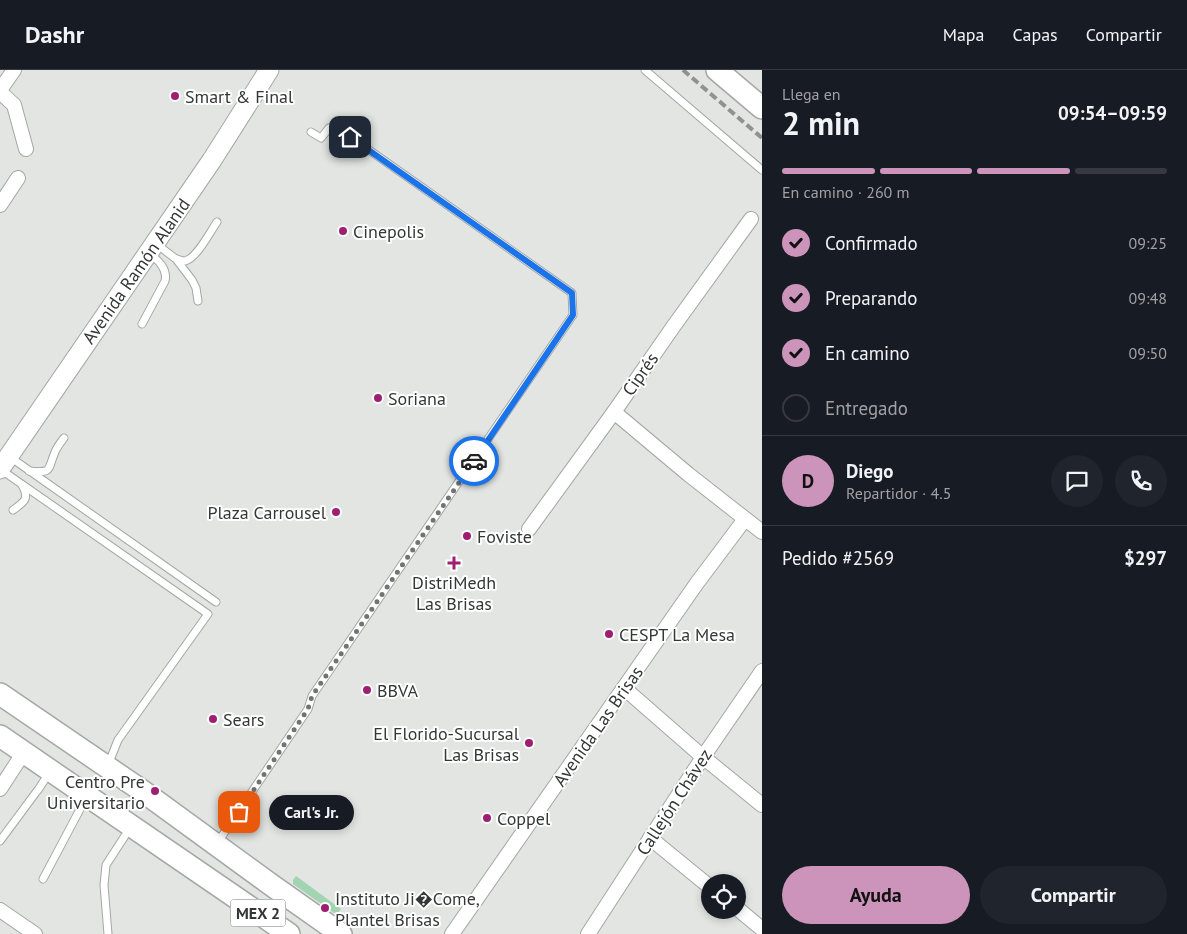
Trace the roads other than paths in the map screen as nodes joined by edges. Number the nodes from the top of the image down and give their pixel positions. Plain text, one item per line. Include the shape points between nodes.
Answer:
1 (14, 70) edge
2 (269, 70) edge
3 (645, 70) edge
4 (717, 70) edge
5 (0, 91) edge
6 (762, 108) edge
7 (311, 132) dead end
8 (26, 149) dead end
9 (762, 170) edge
10 (18, 178) dead end
11 (1, 202) edge
12 (751, 219) dead end
13 (217, 222) dead end
14 (152, 248) junction
15 (176, 259) junction
16 (198, 301) dead end
17 (142, 324) dead end
18 (614, 412) junction
19 (64, 438) dead end
20 (3, 465) edge
21 (29, 471) junction
22 (20, 483) junction
23 (13, 510) dead end
24 (745, 519) junction
25 (528, 528) dead end
26 (762, 532) edge
27 (216, 602) dead end
28 (761, 676) edge
29 (624, 688) junction
30 (0, 694) edge
31 (0, 736) edge
32 (24, 752) junction
33 (703, 757) junction
34 (107, 767) junction
35 (51, 770) junction
36 (0, 789) edge
37 (87, 796) junction
38 (762, 805) edge
39 (132, 826) junction
40 (650, 838) junction
41 (0, 841) edge
42 (216, 844) junction
43 (42, 879) dead end
44 (701, 880) edge
45 (0, 910) edge
46 (746, 916) edge
47 (762, 929) edge
48 (35, 934) edge
49 (108, 934) edge
50 (289, 934) edge
51 (341, 934) edge
52 (452, 934) edge
53 (588, 934) edge

1 - 5 street
2 - 14 street, Avenida Ramón Alanid
3 - 9 lane
4 - 6 main road
5 - 8 street via 14,105
7 - 42 lane via 321,138 335,126 572,293 573,315 312,696 308,709
10 - 11 street
12 - 18 street, Ciprés
13 - 15 lane via 195,254 187,260
14 - 15 lane
14 - 17 lane via 166,276
14 - 20 street, Avenida Ramón Alanid
15 - 16 lane via 192,280
18 - 24 street
18 - 25 street, Ciprés
19 - 21 lane via 47,470
20 - 21 lane
20 - 22 lane
21 - 27 lane
22 - 23 lane via 26,495 23,503
22 - 34 lane via 208,614 118,740
24 - 26 street
24 - 29 street, Avenida Las Brisas
28 - 33 street, Callejón Chávez
29 - 33 street
29 - 52 street, Avenida Las Brisas
30 - 34 main road, MEX 2
31 - 32 main road, MEX 2
32 - 35 main road, MEX 2
32 - 36 street
33 - 38 street
33 - 40 street, Callejón Chávez
34 - 42 main road, MEX 2
35 - 37 main road, MEX 2
35 - 41 lane
37 - 39 main road, MEX 2
37 - 43 lane
39 - 49 lane via 106,865 104,885
39 - 50 main road, MEX 2
40 - 44 street
40 - 53 street, Callejón Chávez
42 - 51 main road, MEX 2
45 - 48 street
46 - 47 street

